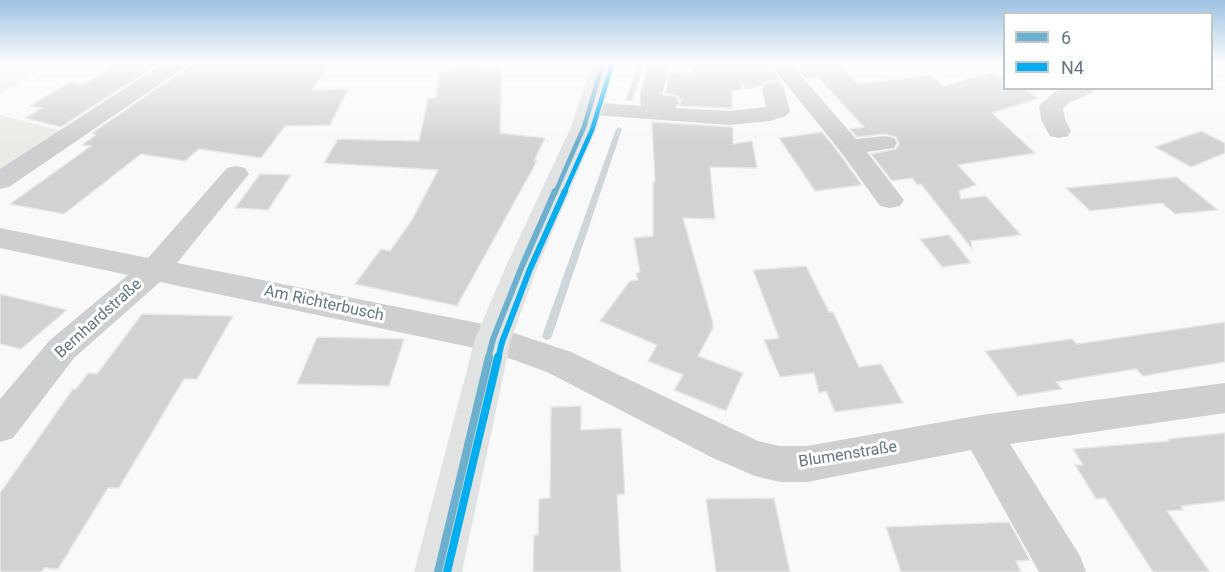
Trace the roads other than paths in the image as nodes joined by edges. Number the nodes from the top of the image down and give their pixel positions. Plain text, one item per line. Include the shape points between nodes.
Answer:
1 (773, 89) dead end
2 (137, 90) edge
3 (595, 90) edge
4 (652, 90) edge
5 (671, 90) edge
6 (802, 90) edge
7 (1078, 90) edge
8 (737, 94) dead end
9 (590, 109) junction
10 (654, 114) junction
11 (756, 116) junction
12 (1059, 131) dead end
13 (885, 143) dead end
14 (850, 147) junction
15 (236, 174) dead end
16 (0, 180) edge
17 (890, 200) dead end
18 (0, 238) edge
19 (155, 269) junction
20 (493, 339) junction
21 (1225, 398) edge
22 (0, 426) edge
23 (981, 432) junction
24 (438, 572) edge
25 (1064, 572) edge

1 - 11 street via 778,111
2 - 16 street
3 - 9 main road
4 - 10 street
5 - 10 street via 663,108
6 - 14 street
7 - 12 street via 1051,106
8 - 11 street
9 - 10 street
9 - 20 main road
10 - 11 street
13 - 14 street
14 - 17 street
15 - 19 street
18 - 19 street, Am Richterbusch
19 - 20 street, Am Richterbusch
19 - 22 street, Bernhardstraße via 62,350
20 - 23 street, Blumenstraße via 559,362 727,446 780,464 807,464
20 - 24 main road
21 - 23 street, Blumenstraße
23 - 25 street

